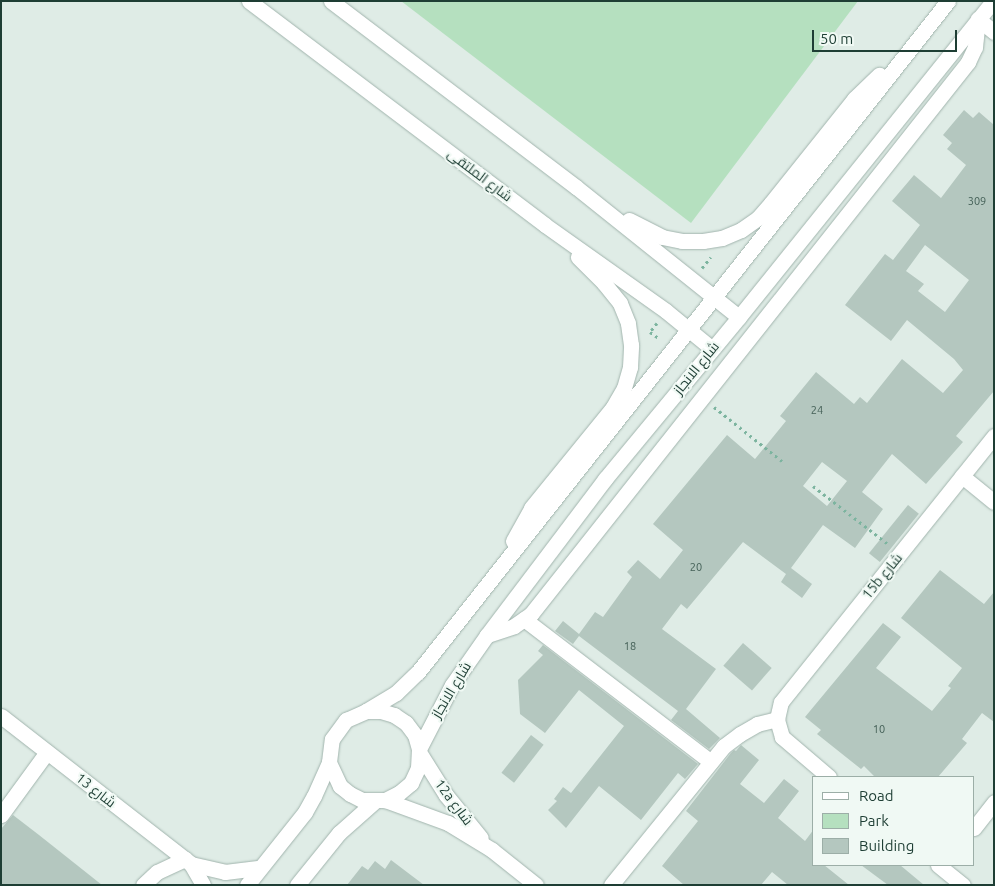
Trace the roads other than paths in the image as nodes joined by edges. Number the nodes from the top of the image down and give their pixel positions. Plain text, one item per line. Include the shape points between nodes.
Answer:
1 (249, 1) edge
2 (331, 1) edge
3 (993, 1) edge
4 (943, 4) edge
5 (978, 19) junction
6 (994, 32) edge
7 (902, 57) junction
8 (576, 187) junction
9 (545, 225) junction
10 (714, 298) junction
11 (739, 317) junction
12 (690, 330) junction
13 (711, 348) junction
14 (994, 436) edge
15 (962, 476) junction
16 (994, 502) edge
17 (505, 561) junction
18 (524, 619) junction
19 (487, 635) junction
20 (366, 711) junction
21 (1, 716) edge
22 (777, 719) junction
23 (419, 750) junction
24 (47, 752) junction
25 (329, 762) junction
26 (711, 762) junction
27 (828, 776) edge
28 (380, 801) junction
29 (994, 802) edge
30 (1, 815) edge
31 (975, 827) edge
32 (492, 850) junction
33 (188, 862) junction
34 (942, 866) edge
35 (260, 868) junction
36 (533, 884) edge
37 (144, 885) edge
38 (203, 885) edge
39 (247, 885) edge
40 (297, 885) edge
41 (611, 885) edge
42 (963, 885) edge

1 - 9 street, شارع الملتقى
2 - 8 street
3 - 5 street, شارع الانجاز
4 - 7 street, شارع الانجاز
5 - 6 street
5 - 11 street, شارع الانجاز
5 - 18 street via 975,47 968,62
7 - 8 street via 854,99 758,218 722,238 682,241 662,237
7 - 10 street, شارع الانجاز
8 - 10 street
9 - 12 street, شارع الملتقى
9 - 17 street via 620,303 628,323 630,367 614,407 531,508
10 - 11 street
10 - 12 street, شارع الانجاز
11 - 13 street, شارع الانجاز
12 - 13 street, شارع الملتقى
12 - 17 street, شارع الانجاز
13 - 19 street, شارع الانجاز
14 - 15 street, 15b شارع
15 - 16 street
15 - 22 street, 15b شارع via 786,695
17 - 20 street, شارع الانجاز via 418,672 396,693
18 - 19 street
18 - 26 street
19 - 23 street, شارع الانجاز via 452,685
20 - 23 street via 381,711 406,723
20 - 25 street via 355,714 338,729 332,739
21 - 24 street, شارع 13
22 - 26 street via 757,724 740,734
22 - 27 street via 778,728 788,744
23 - 28 street via 418,768 411,782 399,793
23 - 32 street, 12a شارع via 446,795
24 - 30 street
24 - 33 street, شارع 13
25 - 28 street via 340,786 350,794 362,800
25 - 35 street via 304,812
26 - 41 street
28 - 32 street, 12a شارع via 448,823
28 - 40 street via 339,833
29 - 31 street
32 - 36 street, 12a شارع
33 - 35 street, شارع 13 via 225,872
33 - 37 street via 157,872
33 - 38 street, شارع 13
34 - 42 street
35 - 39 street

